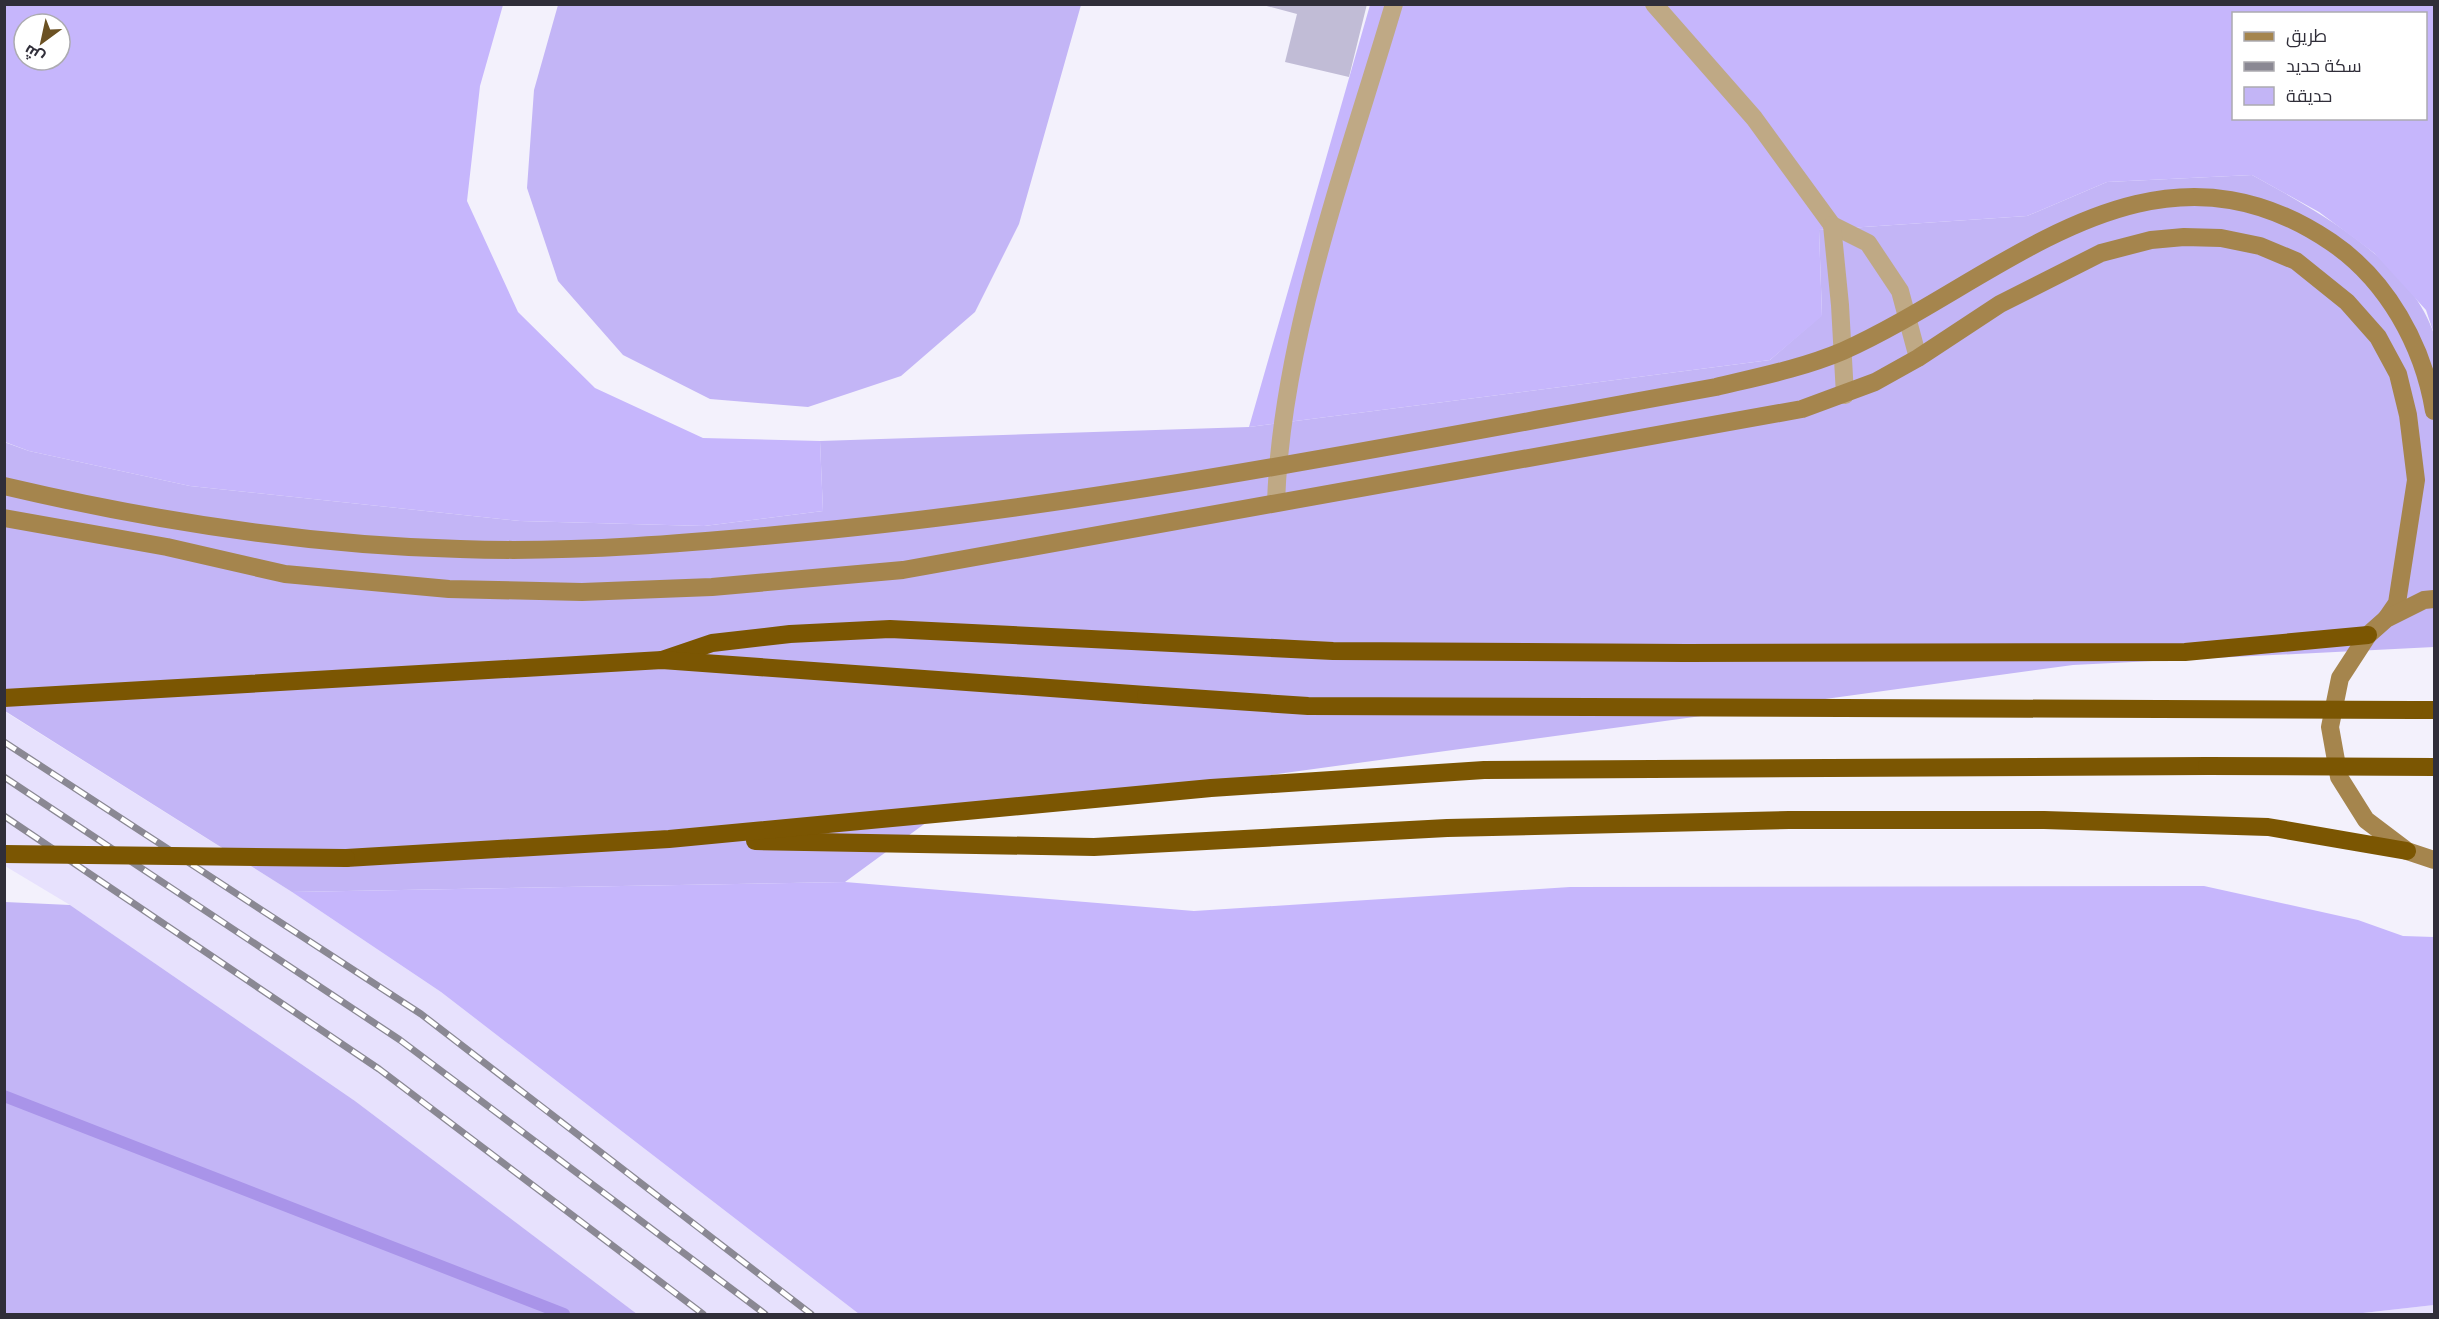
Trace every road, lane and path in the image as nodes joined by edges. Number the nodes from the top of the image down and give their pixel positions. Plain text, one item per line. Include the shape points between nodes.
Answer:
1 (1394, 4) edge
2 (1654, 4) edge
3 (1832, 225) junction
4 (1908, 315) junction
5 (1841, 351) junction
6 (1918, 358) junction
7 (1845, 395) junction
8 (2434, 411) edge
9 (1277, 466) junction
10 (4, 486) edge
11 (1276, 501) junction
12 (4, 518) edge
13 (2434, 599) edge
14 (2386, 619) junction
15 (2368, 635) junction
16 (662, 660) junction
17 (10, 698) edge
18 (2434, 710) edge
19 (2434, 767) edge
20 (669, 839) junction
21 (2407, 851) junction
22 (4, 854) edge
23 (2434, 860) edge

1 - 9 street via 1299,333
2 - 3 street via 1754,118
3 - 4 street via 1868,243 1900,291
3 - 5 street
4 - 5 street
4 - 6 street
4 - 8 street via 2057,233 2107,214 2176,197 2236,199 2283,214 2315,231 2345,252 2376,283 2397,311 2412,341
5 - 7 street
5 - 9 street via 1716,387
6 - 7 street
6 - 14 street via 2000,304 2101,253 2184,237 2221,238 2260,246 2296,261 2364,319 2391,358 2403,394 2416,480 2397,603
7 - 11 street via 1802,409
9 - 10 street via 927,521 678,544 465,550 364,543 163,519
9 - 11 street
11 - 12 street via 903,570 712,587 582,592 449,589 285,574 167,547
13 - 14 street
14 - 15 street
15 - 16 highway via 2185,652 1674,653 1333,651 890,629 712,643
15 - 21 street via 2340,678 2330,727 2340,777 2366,820
16 - 17 highway
16 - 18 highway, bridge via 1308,706
19 - 20 highway, bridge via 1484,770 1211,788
20 - 21 highway via 1094,848 1447,828 1789,820 2044,820 2268,827
20 - 22 highway, bridge via 346,858
21 - 23 street

